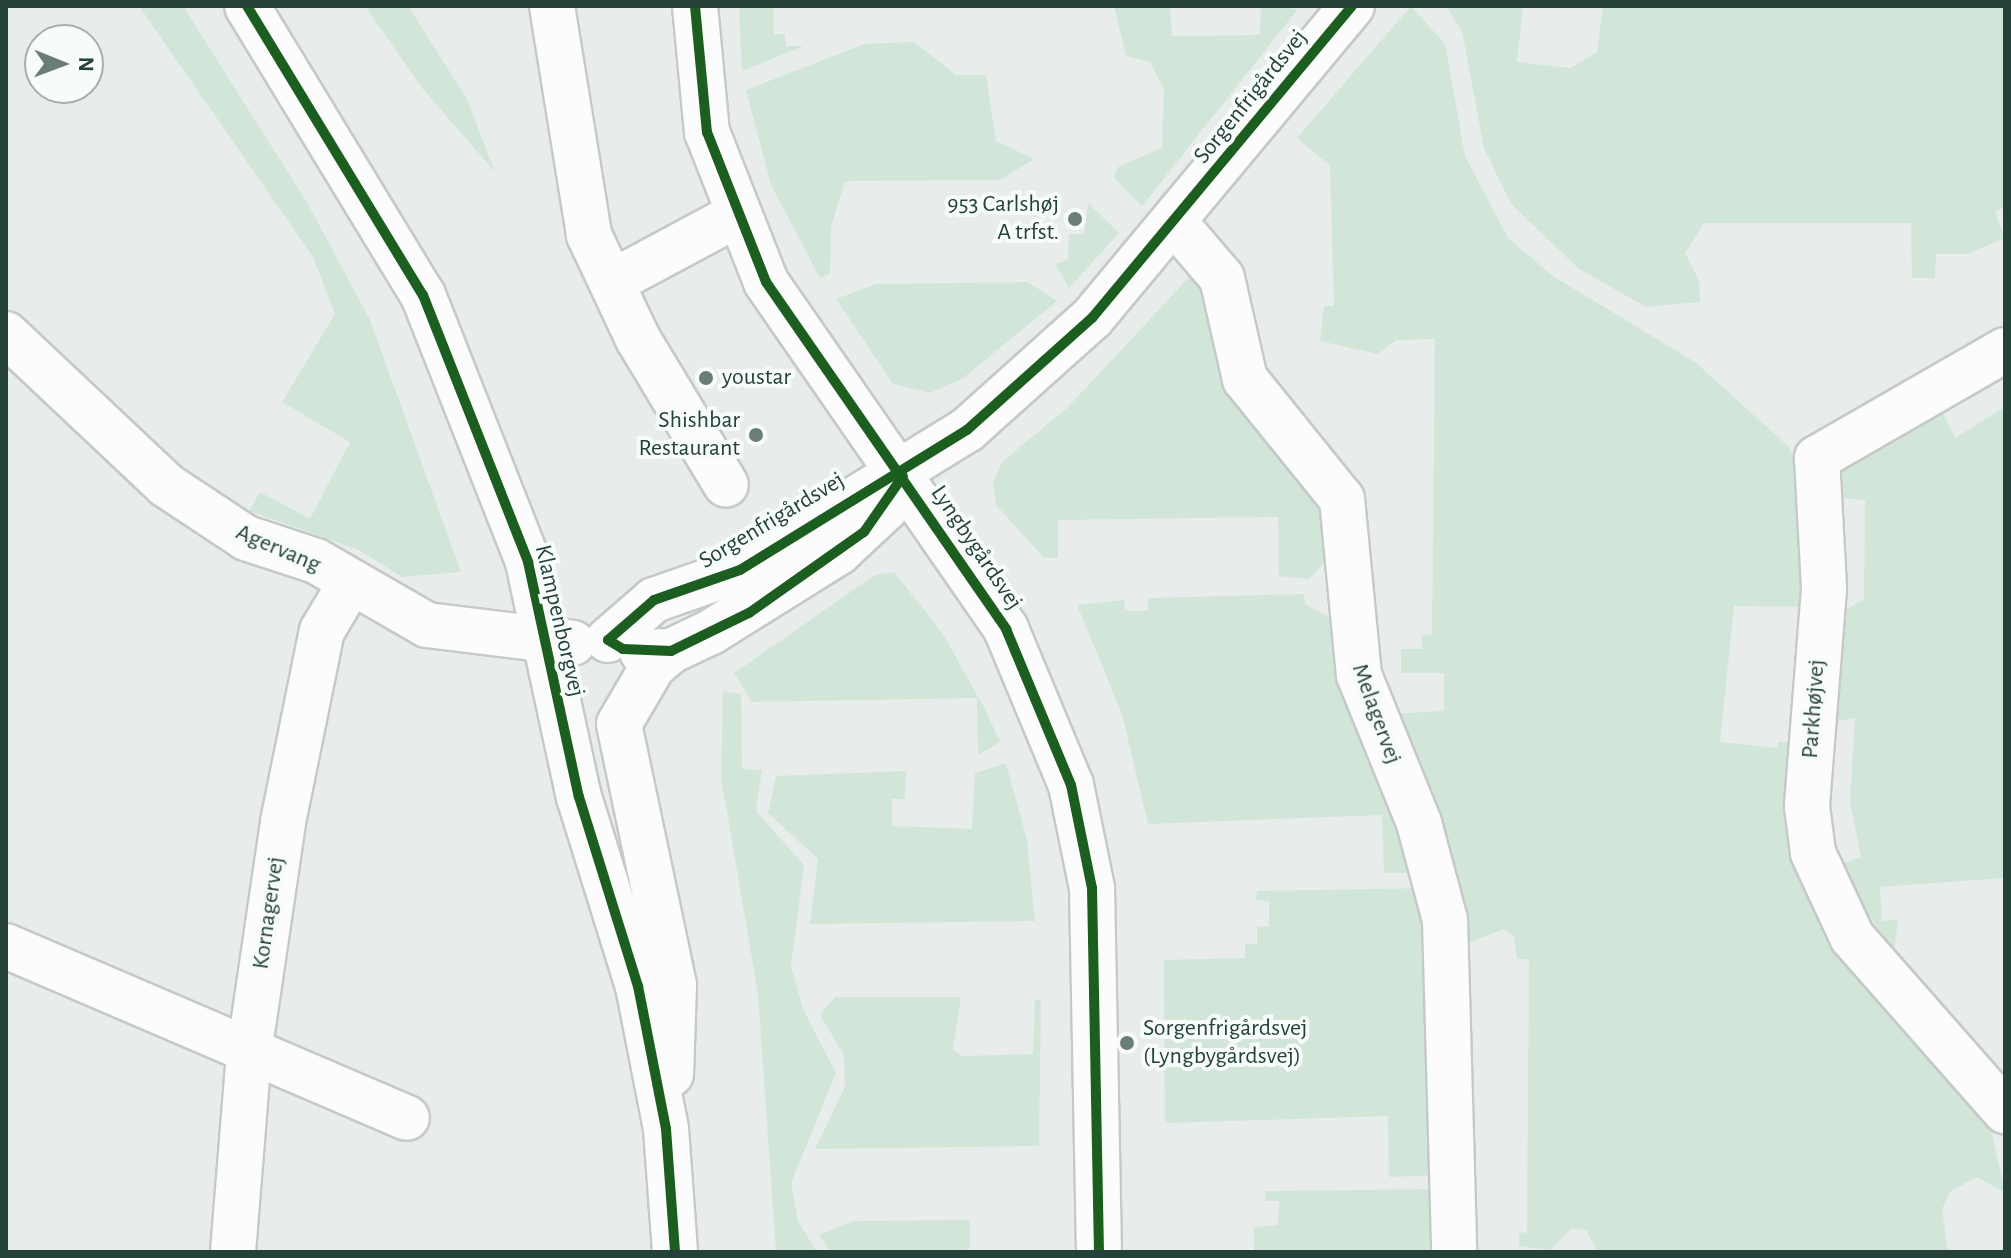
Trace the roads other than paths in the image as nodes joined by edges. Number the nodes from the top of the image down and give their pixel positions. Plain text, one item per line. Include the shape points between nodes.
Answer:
1 (247, 6) edge
2 (552, 6) edge
3 (695, 6) edge
4 (1333, 12) edge
5 (737, 215) junction
6 (1176, 224) junction
7 (612, 282) junction
8 (6, 334) edge
9 (2005, 350) edge
10 (903, 476) junction
11 (726, 485) dead end
12 (349, 585) junction
13 (608, 640) junction
14 (545, 645) junction
15 (671, 651) junction
16 (6, 946) edge
17 (249, 1053) junction
18 (2005, 1111) edge
19 (407, 1118) dead end
20 (666, 1129) junction
21 (233, 1252) edge
22 (675, 1252) edge
23 (1099, 1252) edge
24 (1454, 1252) edge

1 - 14 street, Klampenborgvej via 423,295 528,562
2 - 7 street via 583,212
3 - 5 street, Lyngbygårdsvej via 698,87
4 - 6 street, Sorgenfrigårdsvej
5 - 7 street
5 - 10 street, Lyngbygårdsvej via 766,282
6 - 10 street, Sorgenfrigårdsvej via 1092,318 967,430
6 - 24 street, Melagervej via 1222,278 1245,379 1342,499 1359,675 1419,823 1445,920
7 - 11 street
8 - 12 street, Agervang via 200,513 246,538 316,561
9 - 18 street, Parkhøjvej via 1817,458 1824,589 1807,806 1813,853 1852,937
10 - 13 street, Sorgenfrigårdsvej via 842,501 717,582 654,600
10 - 15 street, Sorgenfrigårdsvej via 885,509 839,552 749,613
10 - 23 street, Lyngbygårdsvej via 1006,629 1071,785 1092,888
12 - 14 street, Agervang via 427,625
12 - 17 street, Kornagervej via 319,645 283,822
13 - 14 street, Agervang
13 - 15 street, Sorgenfrigårdsvej via 631,650
14 - 20 street, Klampenborgvej via 579,797 638,986
15 - 20 street via 653,666 619,724 674,985
16 - 17 street
17 - 19 street
17 - 21 street, Kornagervej
20 - 22 street, Klampenborgvej

